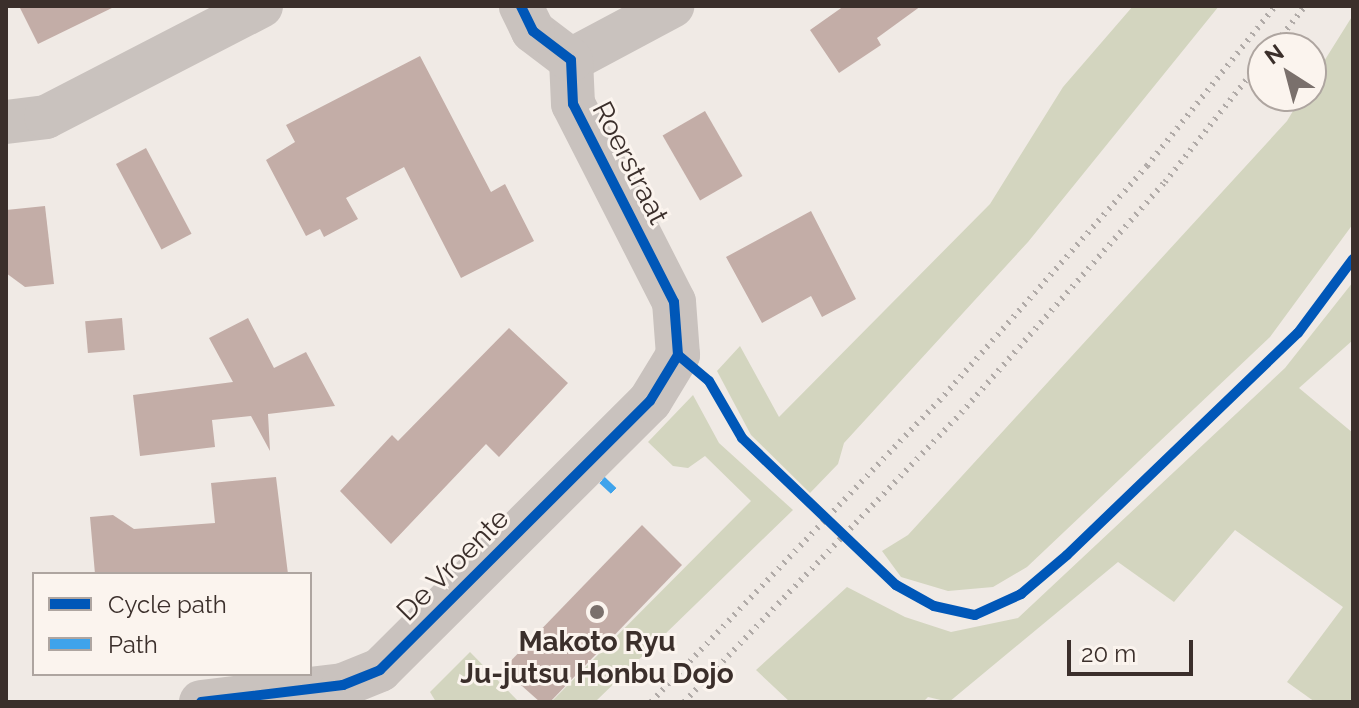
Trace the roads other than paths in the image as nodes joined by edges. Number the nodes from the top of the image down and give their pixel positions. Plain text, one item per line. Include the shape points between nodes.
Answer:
1 (261, 6) edge
2 (521, 6) edge
3 (672, 6) edge
4 (571, 60) junction
5 (6, 122) edge
6 (678, 355) joint
7 (201, 702) edge

1 - 5 street via 46,117
2 - 4 street via 533,31
3 - 4 street
4 - 6 street, Roerstraat via 573,104 674,302
6 - 7 street, De Vroente via 650,401 380,670 343,685

